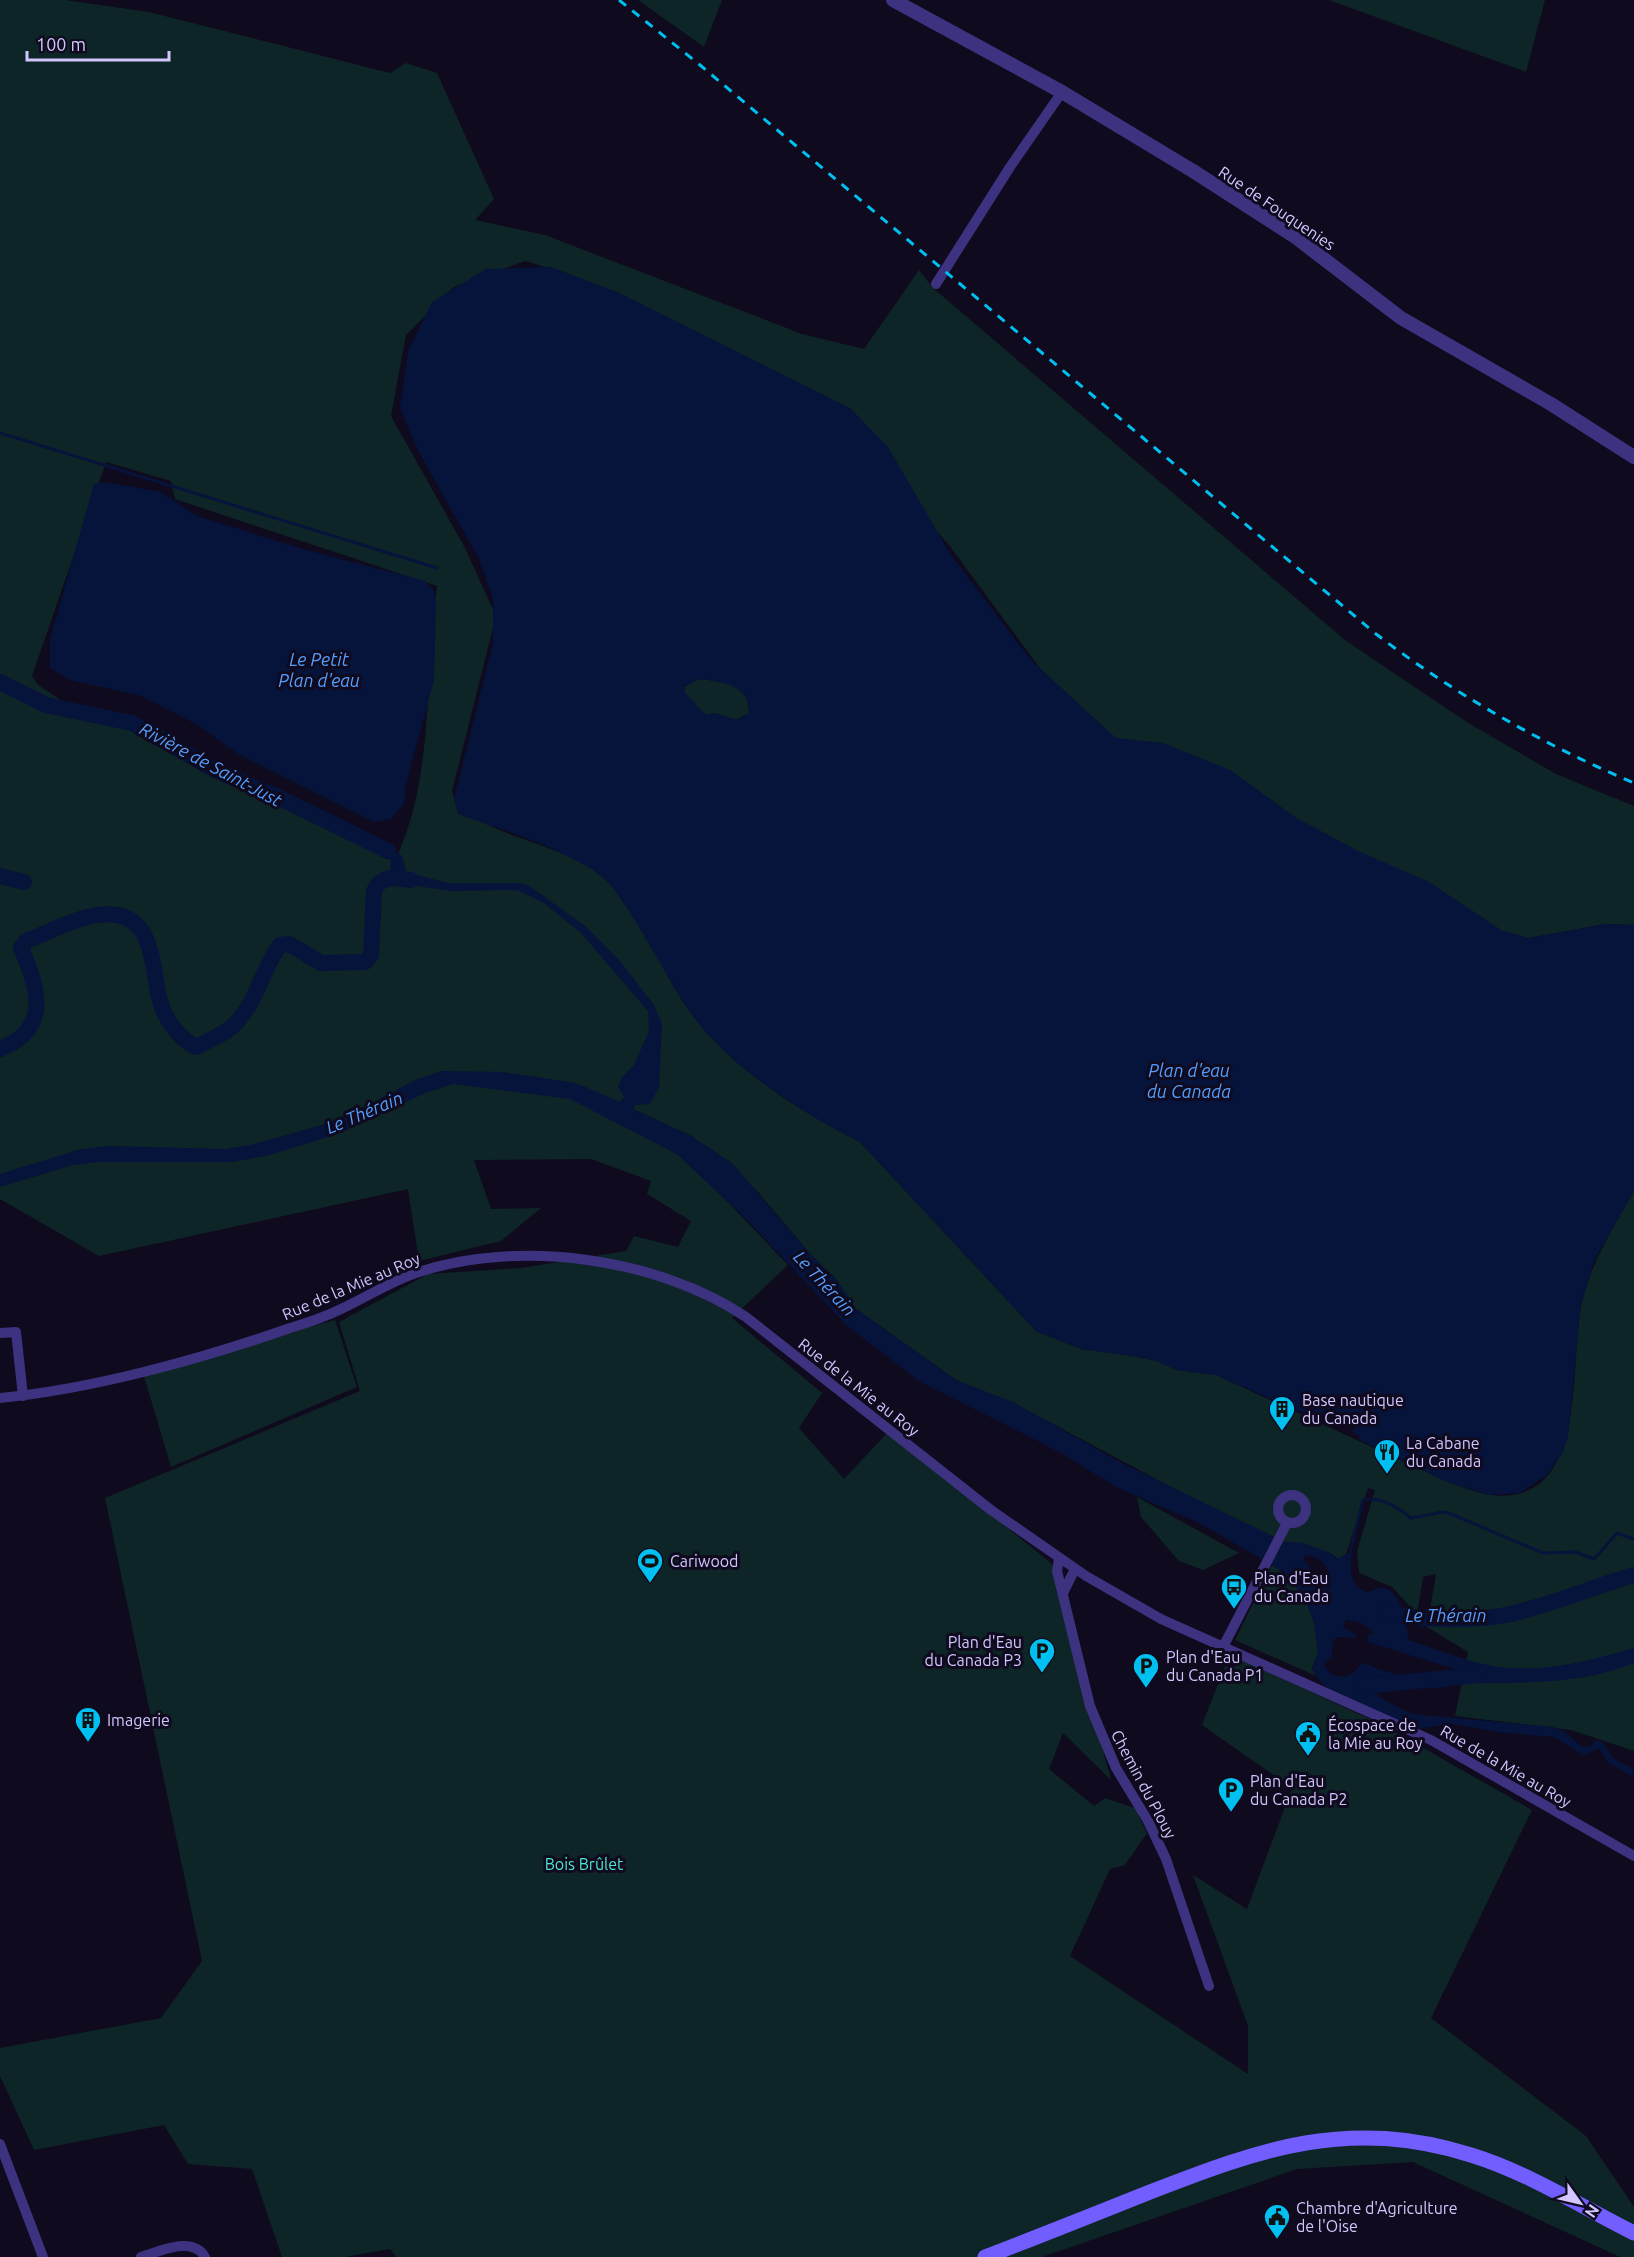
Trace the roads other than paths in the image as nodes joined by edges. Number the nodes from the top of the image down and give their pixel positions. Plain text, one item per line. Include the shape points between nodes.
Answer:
1 (893, 0) edge
2 (1062, 92) junction
3 (936, 284) dead end
4 (1634, 457) edge
5 (0, 1333) edge
6 (23, 1396) junction
7 (0, 1398) edge
8 (1287, 1523) dead end
9 (1059, 1559) junction
10 (1075, 1569) junction
11 (1063, 1593) junction
12 (1223, 1647) junction
13 (1634, 1856) edge
14 (1209, 1986) dead end
15 (0, 2144) edge
16 (1634, 2233) edge
17 (1634, 2243) edge
18 (43, 2257) edge
19 (141, 2257) edge
20 (205, 2257) edge
21 (985, 2257) edge
22 (1009, 2257) edge

1 - 2 street, Rue de Fouquenies
2 - 3 street
2 - 4 street, Rue de Fouquenies via 1294,236 1401,318
5 - 6 street via 16,1332
6 - 7 street, Rue de la Mie au Roy
6 - 9 street, Rue de la Mie au Roy via 113,1379 272,1335 334,1313 401,1279 436,1267 501,1258 604,1263 668,1280 738,1312
8 - 12 street
9 - 10 street, Rue de la Mie au Roy
9 - 11 street, Chemin du Plouy via 1057,1571
10 - 11 street
10 - 12 street, Rue de la Mie au Roy via 1161,1619
11 - 14 street, Chemin du Plouy via 1094,1716 1116,1768 1166,1859
12 - 13 street, Rue de la Mie au Roy via 1431,1740
15 - 18 street
16 - 21 main road via 1538,2182 1486,2160 1421,2143 1355,2137 1291,2144 1252,2154
17 - 22 main road via 1533,2189 1483,2168 1406,2149 1348,2146 1293,2153 1240,2167
19 - 20 street via 189,2246

